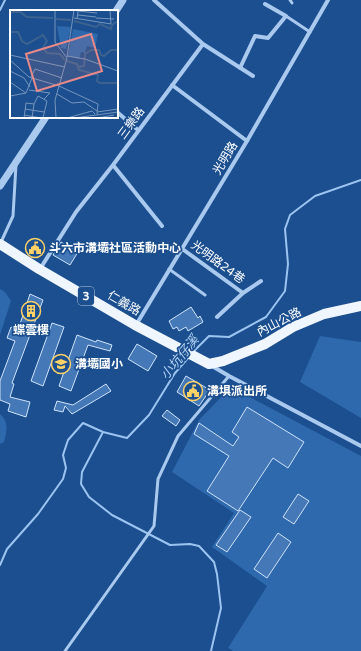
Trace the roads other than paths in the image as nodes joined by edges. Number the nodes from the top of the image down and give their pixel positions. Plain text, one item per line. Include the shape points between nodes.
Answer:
1 (123, 0) edge
2 (154, 0) edge
3 (328, 0) edge
4 (265, 4) dead end
5 (117, 10) edge
6 (286, 16) junction
7 (310, 32) junction
8 (202, 44) junction
9 (240, 68) junction
10 (253, 76) dead end
11 (172, 85) junction
12 (118, 113) edge
13 (45, 118) edge
14 (138, 130) junction
15 (247, 141) junction
16 (16, 163) junction
17 (113, 165) junction
18 (0, 186) edge
19 (162, 226) dead end
20 (0, 244) edge
21 (181, 248) junction
22 (39, 269) junction
23 (169, 269) junction
24 (261, 281) dead end
25 (243, 293) junction
26 (206, 295) dead end
27 (361, 306) edge
28 (217, 317) dead end
29 (136, 325) junction
30 (209, 364) junction
31 (229, 376) junction
32 (361, 446) edge
33 (65, 651) edge

1 - 5 street
2 - 8 street
3 - 7 street, 光明路
4 - 6 street
6 - 7 lane
6 - 9 street via 268,38 255,36
7 - 15 street, 光明路
8 - 9 street
8 - 11 street, 三樂路
9 - 10 street
11 - 14 street, 三樂路
11 - 15 street
12 - 14 street
13 - 16 street
14 - 17 street, 三樂路
15 - 21 street, 光明路
16 - 18 street
16 - 20 lane via 13,216
17 - 19 street
17 - 22 street, 三樂路 via 76,212
20 - 22 main road, 仁義路 / 3
21 - 23 street, 光明路
21 - 25 street, 光明路24巷
22 - 29 main road, 仁義路 / 3
23 - 26 lane
23 - 29 street, 光明路
24 - 25 street, 光明路24巷
25 - 28 street, 光明路24巷
27 - 30 main road, 內山公路 via 324,314 293,327 265,344
29 - 30 main road, 仁義路 / 3
30 - 31 street
31 - 32 street
31 - 33 lane via 178,436 158,479 154,526

